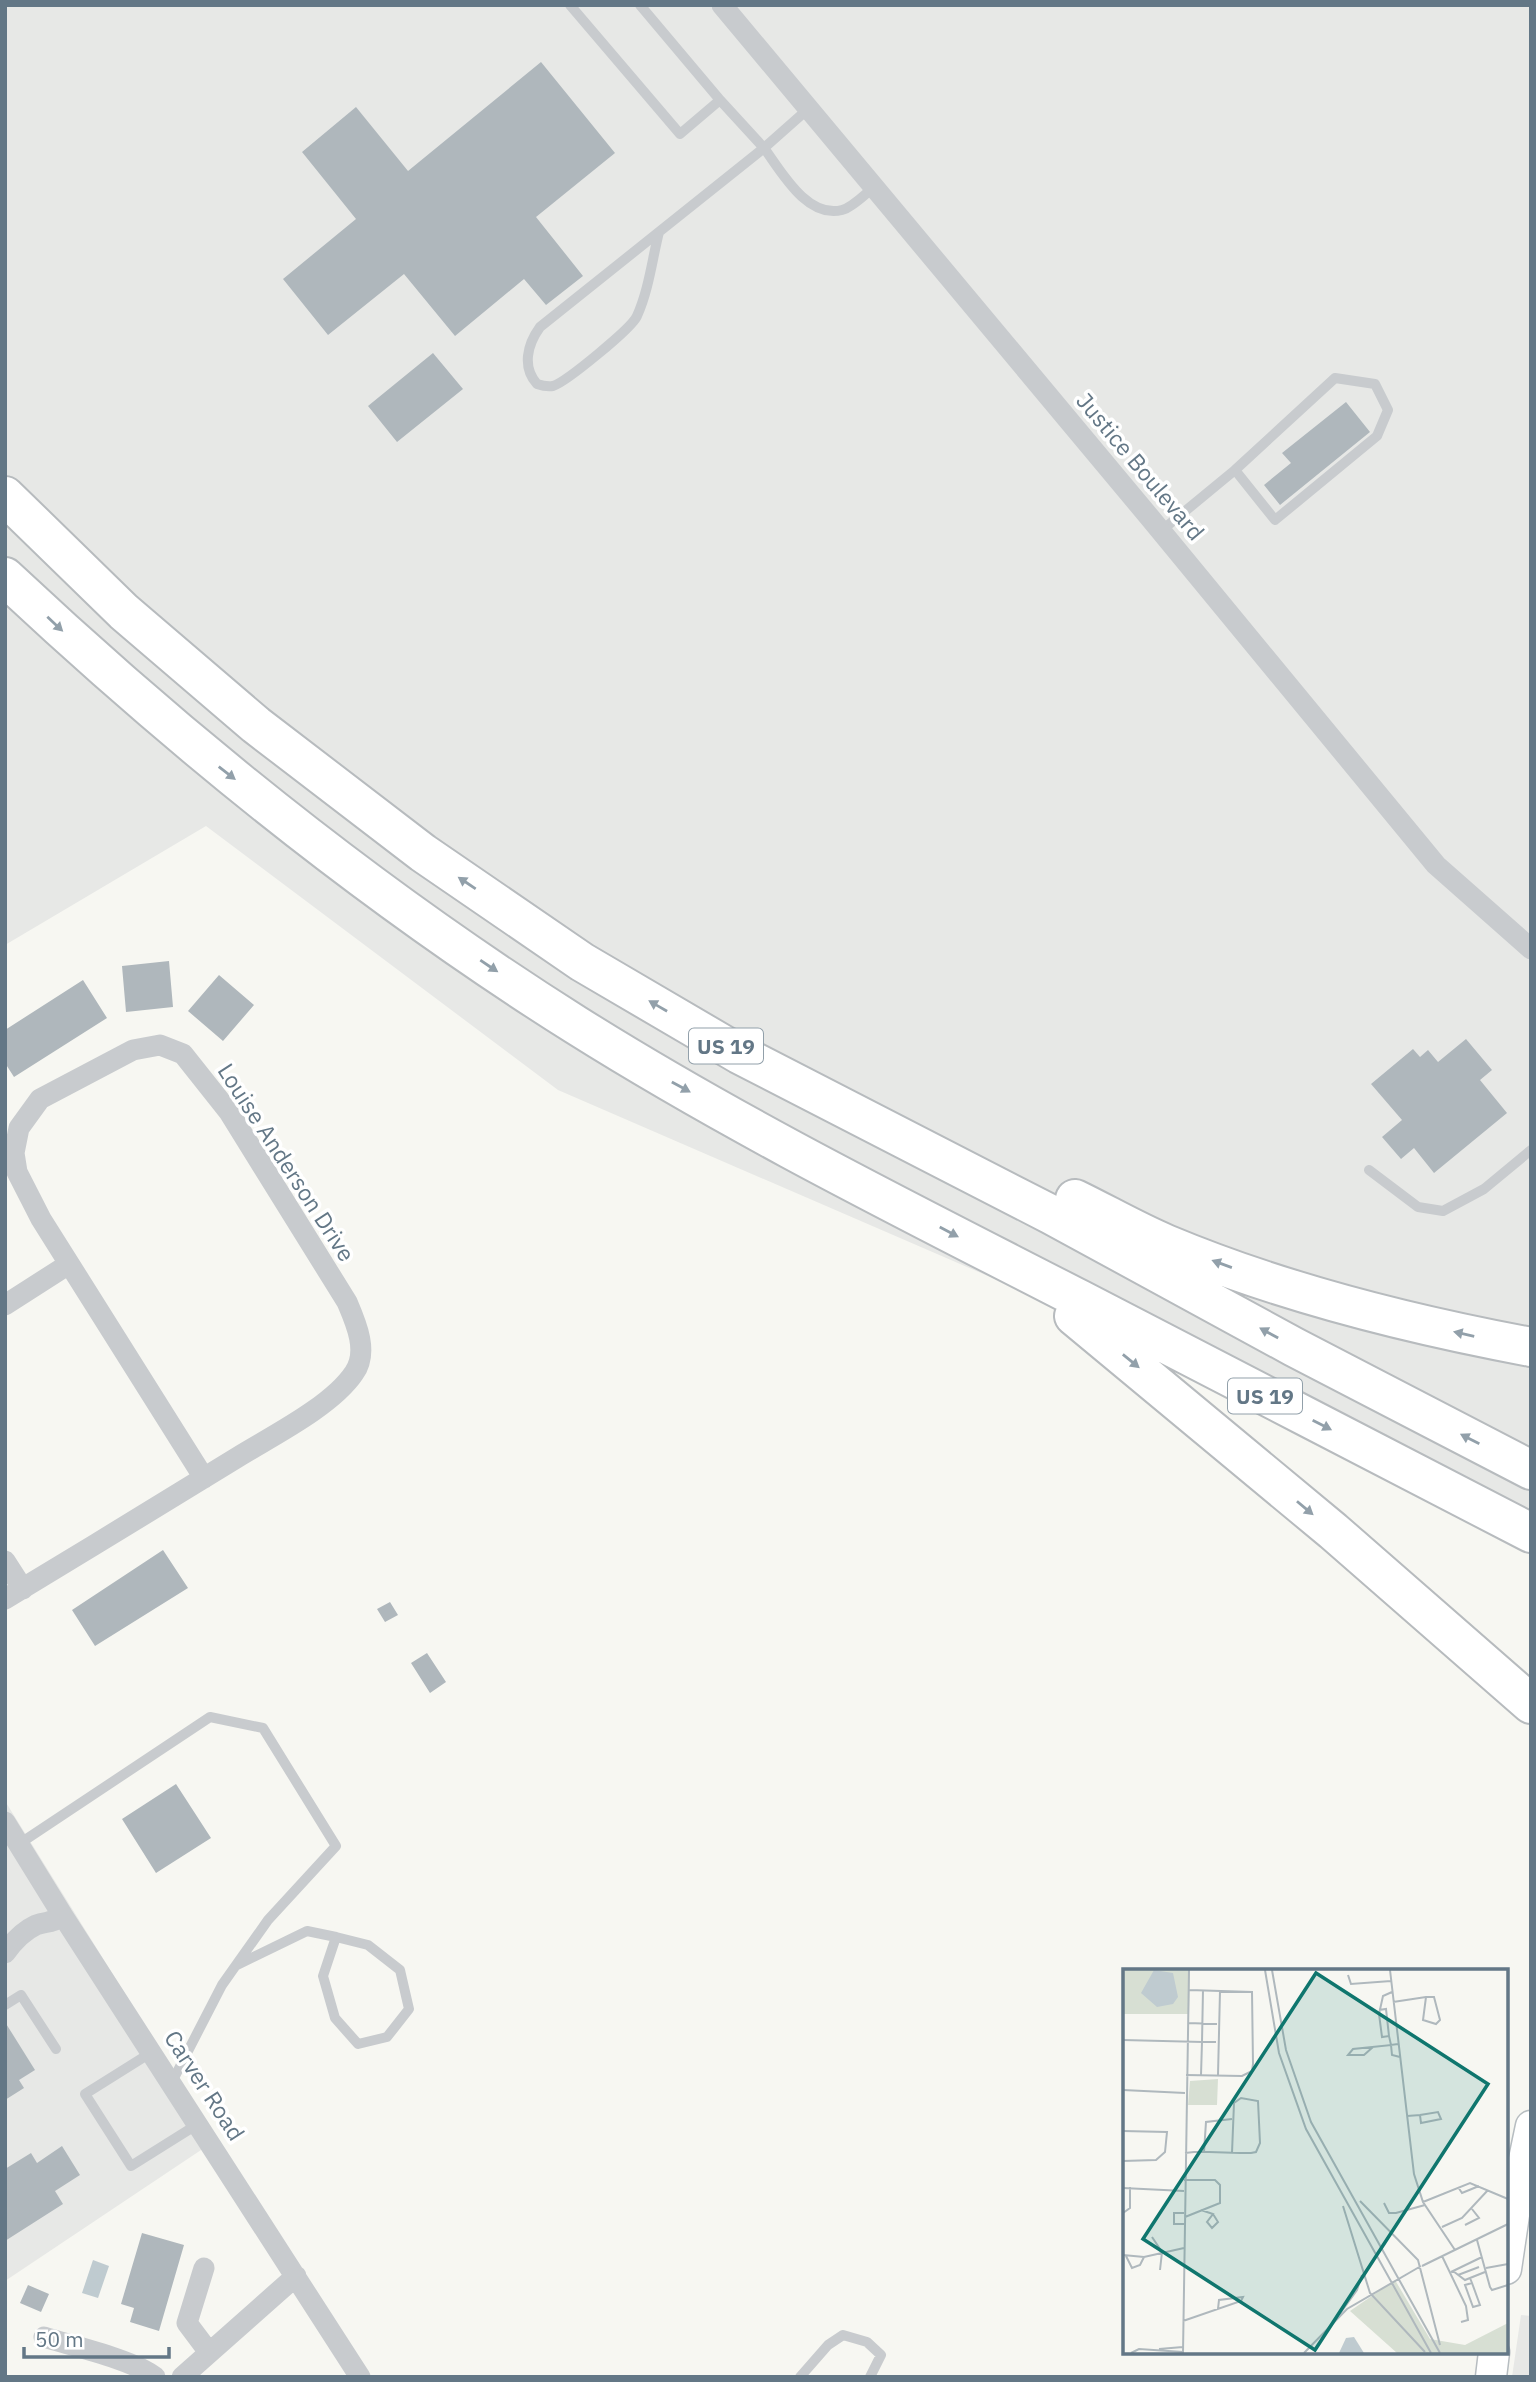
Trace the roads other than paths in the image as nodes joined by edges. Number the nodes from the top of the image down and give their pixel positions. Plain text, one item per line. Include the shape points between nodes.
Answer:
1 (570, 5) edge
2 (640, 5) edge
3 (722, 5) edge
4 (720, 100) junction
5 (808, 109) junction
6 (764, 148) junction
7 (874, 187) junction
8 (659, 232) junction
9 (1235, 470) junction
10 (5, 496) edge
11 (1161, 531) junction
12 (5, 577) edge
13 (1531, 949) edge
14 (739, 1054) junction
15 (1531, 1150) edge
16 (1370, 1170) dead end
17 (1000, 1259) junction
18 (69, 1264) junction
19 (5, 1305) edge
20 (1531, 1347) edge
21 (1531, 1470) edge
22 (204, 1478) junction
23 (1531, 1533) edge
24 (5, 1561) edge
25 (14, 1594) edge
26 (1502, 1680) junction
27 (1531, 1704) edge
28 (1531, 1731) edge
29 (5, 1822) edge
30 (19, 1844) junction
31 (57, 1920) junction
32 (336, 1937) junction
33 (5, 1954) edge
34 (235, 1966) junction
35 (5, 2004) edge
36 (56, 2049) dead end
37 (152, 2052) junction
38 (172, 2082) junction
39 (198, 2124) junction
40 (1531, 2126) edge
41 (1508, 2256) edge
42 (204, 2268) dead end
43 (296, 2276) junction
44 (44, 2337) dead end
45 (208, 2351) junction
46 (1494, 2354) edge
47 (155, 2377) edge
48 (182, 2377) edge
49 (360, 2377) edge
50 (800, 2377) edge
51 (870, 2377) edge
52 (1491, 2377) edge

1 - 4 lane via 680,134
2 - 4 lane
3 - 5 street, Justice Boulevard
4 - 6 lane
5 - 6 lane
5 - 7 street, Justice Boulevard
6 - 7 lane via 795,190 814,205 845,210
6 - 8 lane
7 - 11 street, Justice Boulevard
8 - 8 lane via 540,327 527,358 537,384 546,387 569,377 635,320
9 - 9 lane via 1275,520 1377,436 1388,410 1375,384 1335,378
9 - 11 lane
14 -> 10 highway, US 19 via 582,962 423,853 236,708 124,612
11 - 13 street, Justice Boulevard via 1436,865
12 -> 17 highway, US 19 via 221,769 392,900 655,1073
20 -> 14 highway via 1345,1306 1166,1244 920,1124
21 -> 14 highway, US 19
15 - 16 lane via 1484,1189 1443,1211 1418,1207
17 -> 23 highway, US 19
17 -> 26 highway via 1173,1396
18 - 19 street
18 - 22 street, Louise Anderson Drive
18 - 22 street, Louise Anderson Drive via 17,1172 14,1153 19,1128 40,1099 133,1050 160,1045 183,1054 229,1112 347,1302 359,1329 361,1350 355,1372 327,1401
22 - 25 street, Louise Anderson Drive
24 - 25 street
26 - 27 highway
26 - 28 highway
29 - 30 street, Carver Road
30 - 31 street, Carver Road
30 - 34 lane via 210,1717 263,1728 336,1846 268,1920
31 - 33 street via 36,1925 14,1940
31 - 37 street, Carver Road
32 - 32 lane via 323,1976 335,2018 358,2044 387,2037 409,2009 400,1970 368,1945
32 - 34 lane via 307,1931
34 - 38 lane
35 - 36 lane via 21,1995
37 - 38 street, Carver Road
37 - 39 lane via 85,2094 131,2166
38 - 39 street, Carver Road
39 - 43 street, Carver Road
40 - 41 main road
42 - 45 street via 187,2323
43 - 45 street
43 - 49 street, Carver Road
44 - 47 street
45 - 48 street
46 - 52 main road
50 - 51 lane via 843,2335 867,2342 881,2355

